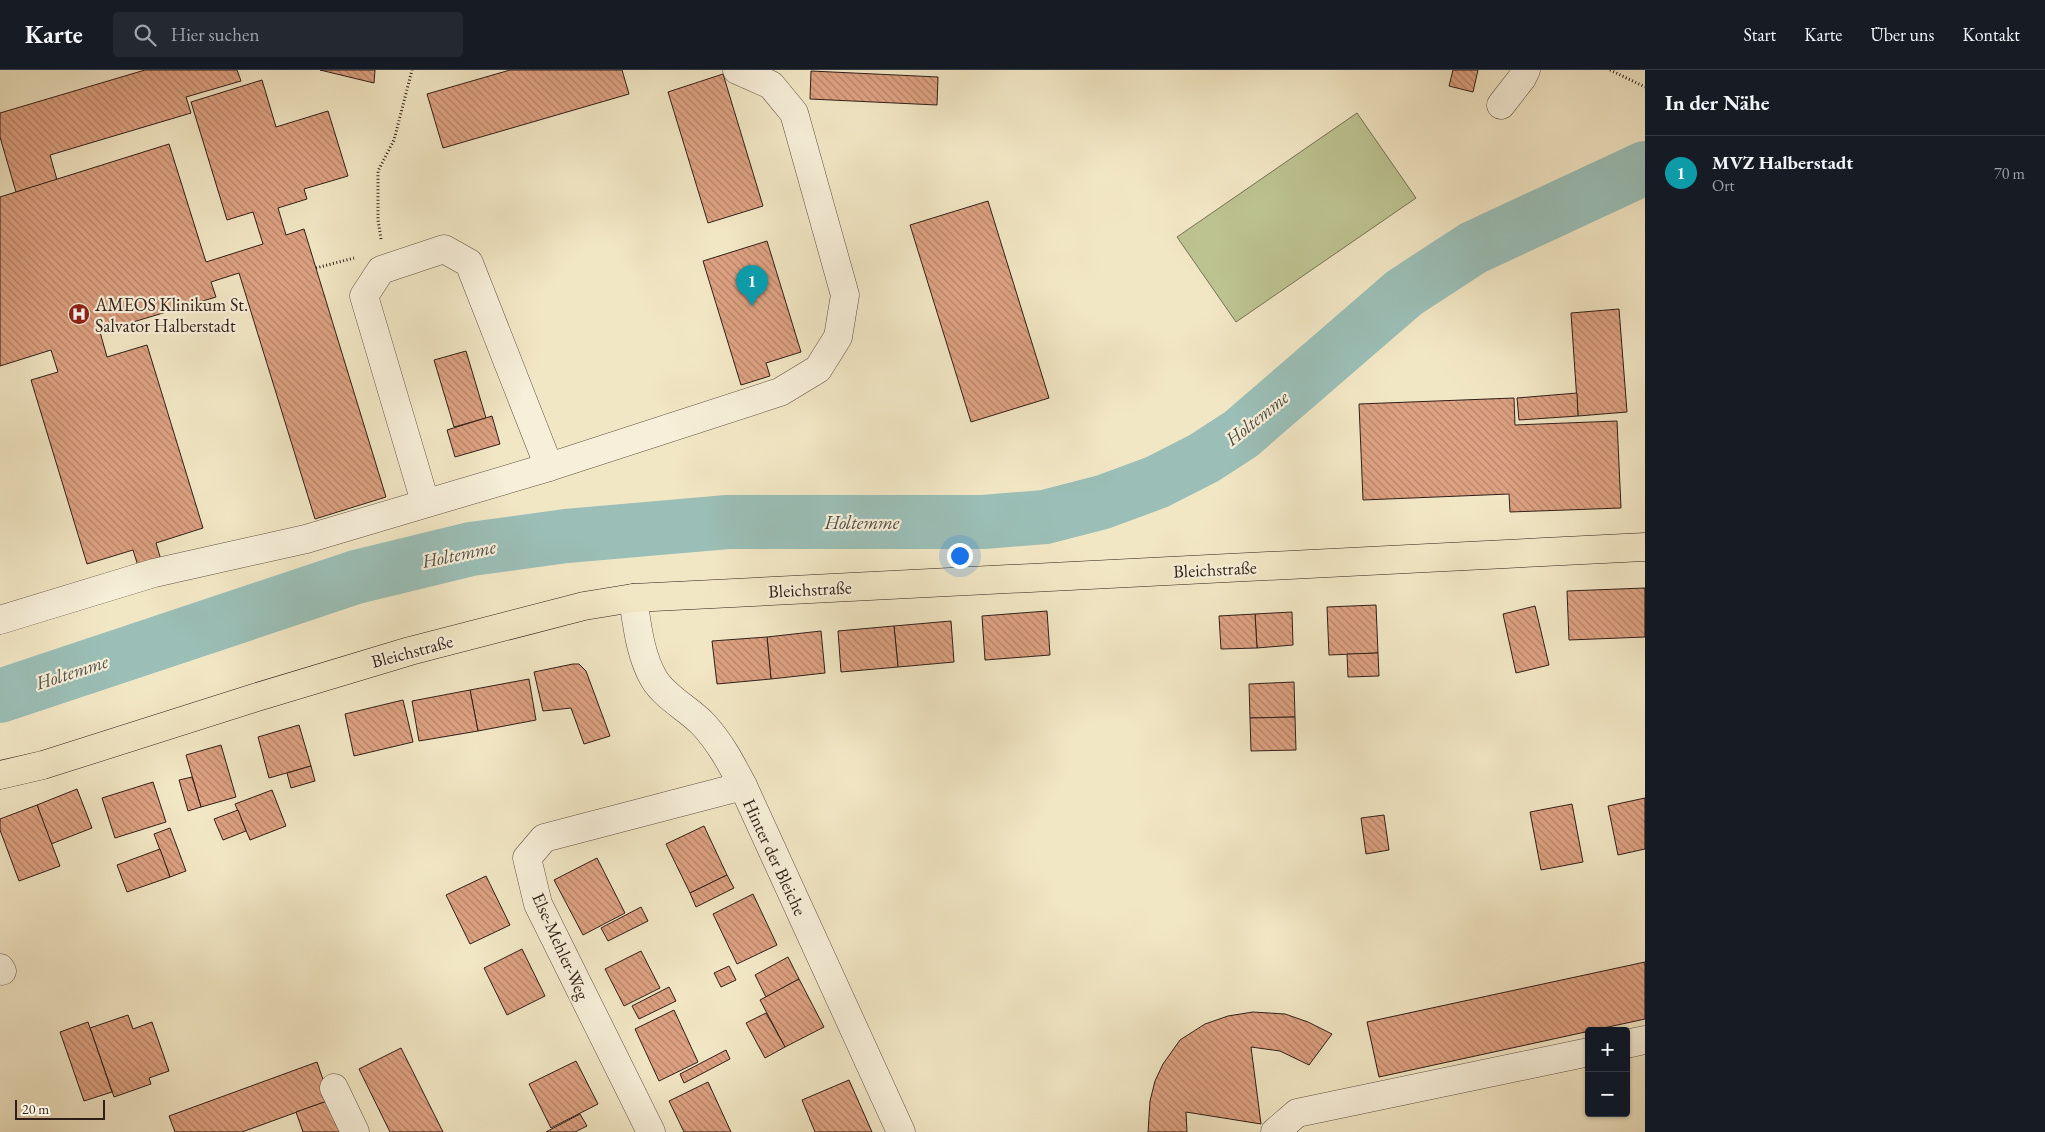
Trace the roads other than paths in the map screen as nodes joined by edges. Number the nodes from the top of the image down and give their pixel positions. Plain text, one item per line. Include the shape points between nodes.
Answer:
1 (737, 70) edge
2 (1526, 70) edge
3 (1501, 105) dead end
4 (549, 466) junction
5 (425, 502) junction
6 (1645, 547) edge
7 (634, 598) junction
8 (0, 620) edge
9 (0, 775) edge
10 (743, 786) junction
11 (1645, 1040) edge
12 (1630, 1043) edge
13 (1585, 1053) edge
14 (334, 1088) dead end
15 (355, 1132) edge
16 (651, 1132) edge
17 (901, 1132) edge
18 (1275, 1132) edge

1 - 4 street via 771,85 794,113 845,295 838,337 818,369 780,392
2 - 3 street
4 - 5 street
4 - 5 street via 469,263 444,250 369,263 364,296
5 - 8 street via 306,539 154,573
6 - 7 main road, Bleichstraße
7 - 9 main road, Bleichstraße via 584,606 410,651 43,765
7 - 10 street, Hinter der Bleiche via 642,650 655,679 721,745
10 - 16 street, Else-Mehler-Weg via 544,838 527,858 538,904
10 - 17 street, Hinter der Bleiche
11 - 12 street
13 - 18 street via 1297,1113
14 - 15 street

